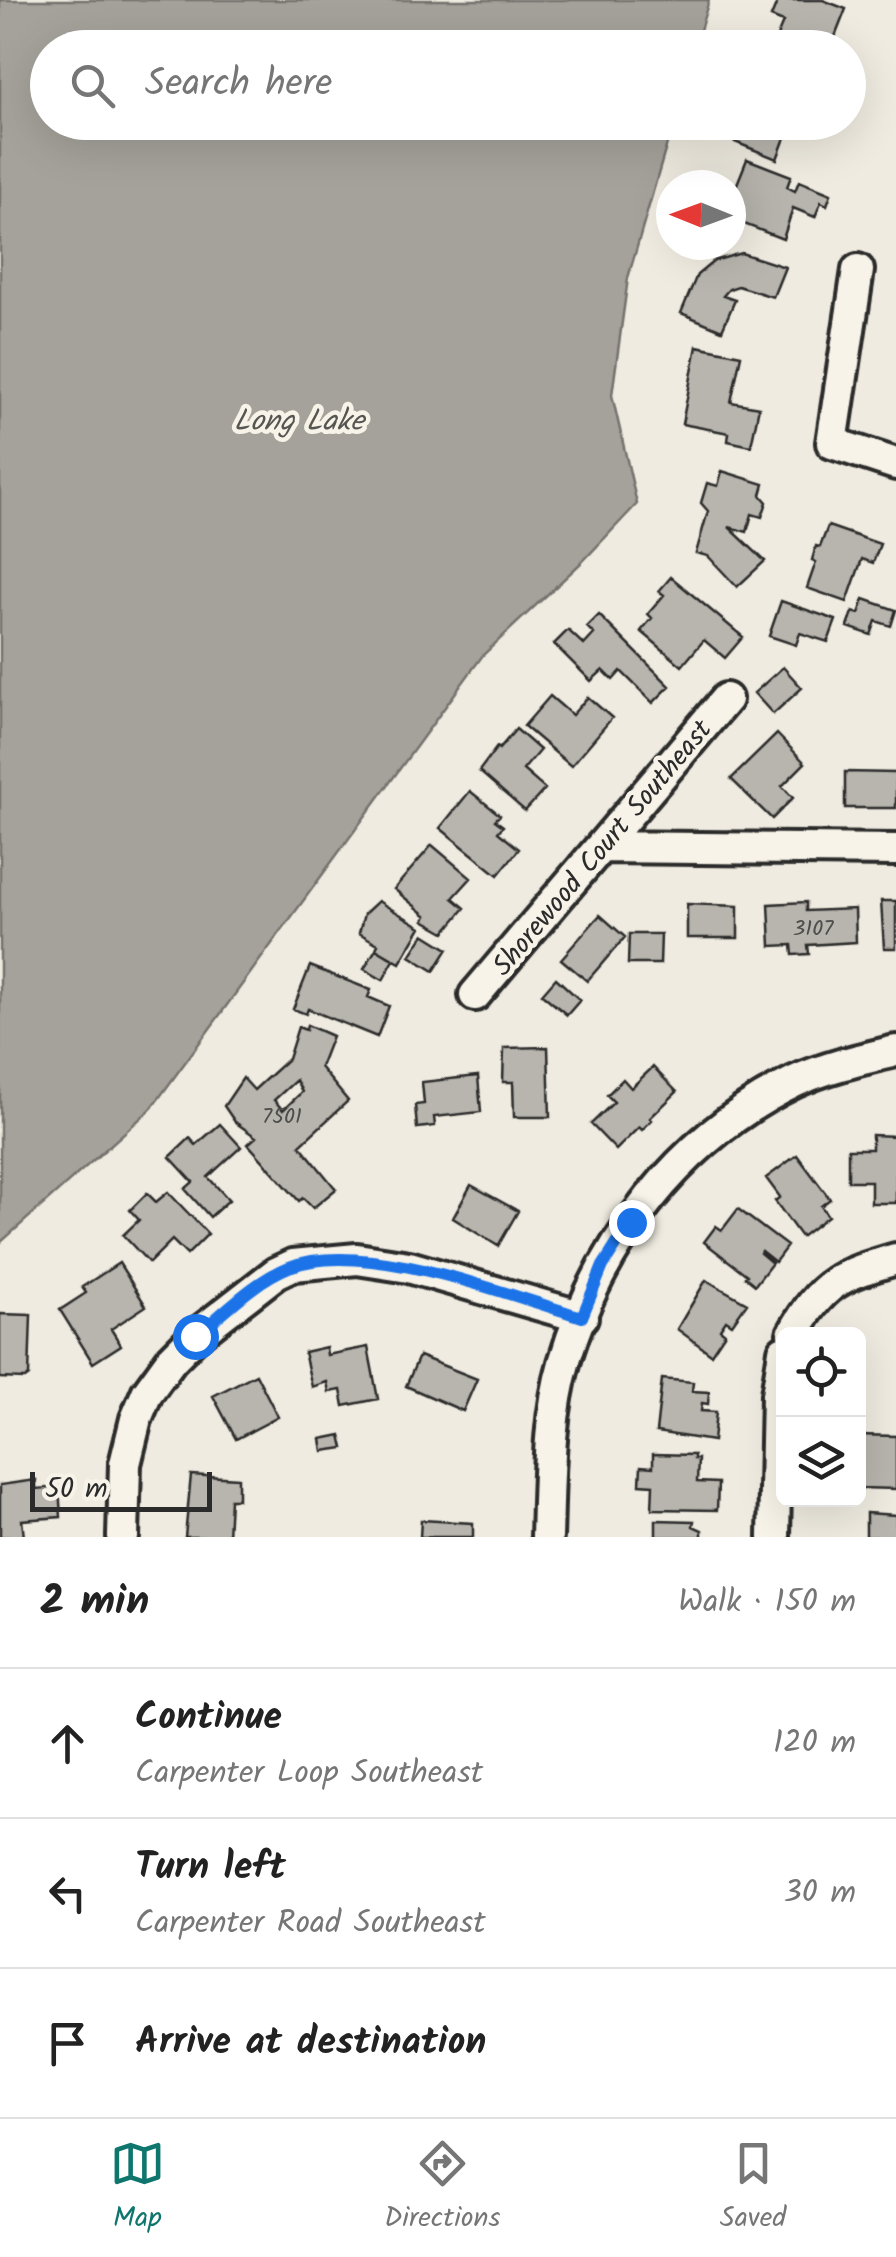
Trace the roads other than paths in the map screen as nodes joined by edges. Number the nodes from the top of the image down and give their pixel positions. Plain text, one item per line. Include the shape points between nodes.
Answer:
1 (858, 270) dead end
2 (896, 464) edge
3 (726, 699) dead end
4 (601, 847) junction
5 (896, 850) edge
6 (476, 995) dead end
7 (896, 1051) edge
8 (896, 1259) edge
9 (582, 1317) junction
10 (796, 1327) edge
11 (777, 1417) edge
12 (123, 1537) edge
13 (547, 1537) edge
14 (774, 1537) edge

1 - 2 street via 832,443
3 - 4 street, Shorewood Court Southeast
4 - 5 street
4 - 6 street, Shorewood Court Southeast
7 - 9 street via 797,1081 704,1141 631,1222
8 - 10 street via 844,1274
9 - 12 street via 409,1267 357,1259 276,1273 195,1336 147,1392 125,1464
9 - 13 street via 555,1413
11 - 14 street

